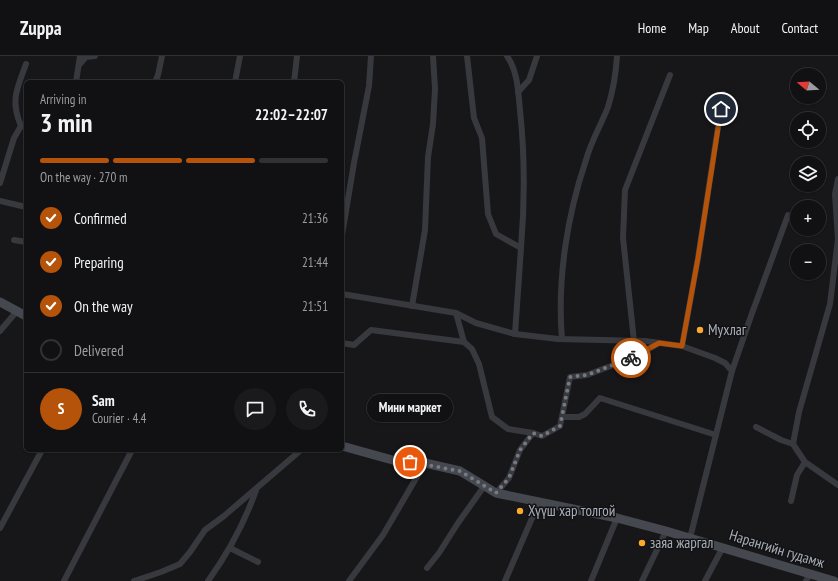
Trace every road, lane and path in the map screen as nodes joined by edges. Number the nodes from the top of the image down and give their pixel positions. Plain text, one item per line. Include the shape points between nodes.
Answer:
1 (80, 56) edge
2 (96, 56) edge
3 (162, 56) edge
4 (240, 56) edge
5 (297, 56) edge
6 (371, 56) edge
7 (433, 56) edge
8 (467, 56) edge
9 (508, 56) edge
10 (537, 56) edge
11 (617, 56) edge
12 (26, 64) dead end
13 (78, 66) junction
14 (670, 75) dead end
15 (76, 80) edge
16 (156, 80) edge
17 (235, 80) edge
18 (294, 80) edge
19 (518, 92) junction
20 (724, 94) dead end
21 (24, 126) edge
22 (838, 179) edge
23 (0, 183) edge
24 (0, 201) edge
25 (24, 207) edge
26 (788, 215) dead end
27 (344, 223) edge
28 (838, 239) edge
29 (14, 240) dead end
30 (24, 242) edge
31 (521, 248) junction
32 (344, 294) edge
33 (0, 302) edge
34 (412, 306) junction
35 (17, 311) junction
36 (456, 313) junction
37 (24, 315) edge
38 (0, 331) edge
39 (515, 334) junction
40 (562, 339) junction
41 (634, 341) junction
42 (464, 342) junction
43 (344, 343) edge
44 (659, 343) junction
45 (682, 346) junction
46 (732, 371) junction
47 (563, 417) junction
48 (756, 426) dead end
49 (533, 433) junction
50 (716, 435) junction
51 (793, 444) junction
52 (344, 447) edge
53 (41, 452) edge
54 (131, 452) edge
55 (299, 452) edge
56 (805, 462) junction
57 (425, 463) junction
58 (485, 485) junction
59 (838, 485) edge
60 (256, 488) junction
61 (496, 493) junction
62 (791, 501) dead end
63 (539, 502) junction
64 (617, 518) junction
65 (0, 528) edge
66 (666, 531) junction
67 (690, 538) junction
68 (723, 547) junction
69 (230, 548) junction
70 (258, 562) dead end
71 (427, 568) dead end
72 (808, 577) edge
73 (64, 581) edge
74 (134, 581) edge
75 (208, 581) edge
76 (349, 581) edge
77 (505, 581) edge
78 (591, 581) edge
79 (642, 581) edge
80 (705, 581) edge
81 (834, 581) edge

1 - 13 street
2 - 13 street via 86,57
3 - 16 street
4 - 17 street
5 - 18 street
6 - 27 street via 369,86
7 - 34 street via 435,96 428,157 425,230
8 - 31 street via 474,118 482,138 488,214 496,234
9 - 19 street via 517,78
10 - 19 street via 529,80
11 - 40 street via 608,105 586,159 572,210 564,264 560,318
12 - 21 street via 15,99 15,111
13 - 15 street
14 - 41 street via 625,190 623,238
19 - 31 street via 525,152
20 - 45 street
21 - 23 street via 14,138
22 - 28 street via 834,194
24 - 25 street
26 - 46 street
28 - 51 street via 830,304 799,412
29 - 30 street
31 - 39 street
32 - 34 street
33 - 35 main road
34 - 36 street
35 - 37 main road
35 - 38 street
36 - 39 street via 476,323
36 - 42 street
39 - 40 street
40 - 41 street
41 - 44 street
42 - 43 street via 371,330 354,345
42 - 49 street via 472,349 479,364 492,417 508,428
44 - 45 street
44 - 47 street via 636,356 587,375 570,377
45 - 46 street via 725,363
46 - 50 street
47 - 49 street via 560,426 550,433 542,436
47 - 50 street via 579,417 585,414 600,398
48 - 51 street
49 - 61 street via 520,450 509,478
50 - 67 street
51 - 56 street
52 - 57 main road, Нарангийн гудамж via 396,461
53 - 65 street
54 - 73 street
55 - 60 street
56 - 59 street
56 - 62 street via 797,475
57 - 58 main road, Нарангийн гудамж via 460,471
57 - 76 street via 382,535
58 - 61 main road, Нарангийн гудамж
58 - 71 street
60 - 69 street
60 - 74 street via 205,530 180,564
61 - 63 main road, Нарангийн гудамж
63 - 64 main road, Нарангийн гудамж
63 - 77 street
64 - 66 main road, Нарангийн гудамж
64 - 78 street
66 - 67 main road, Нарангийн гудамж
66 - 79 street
67 - 68 main road, Нарангийн гудамж
68 - 72 main road, Нарангийн гудамж
68 - 80 street
69 - 70 street
69 - 75 street
72 - 81 main road, Нарангийн гудамж

